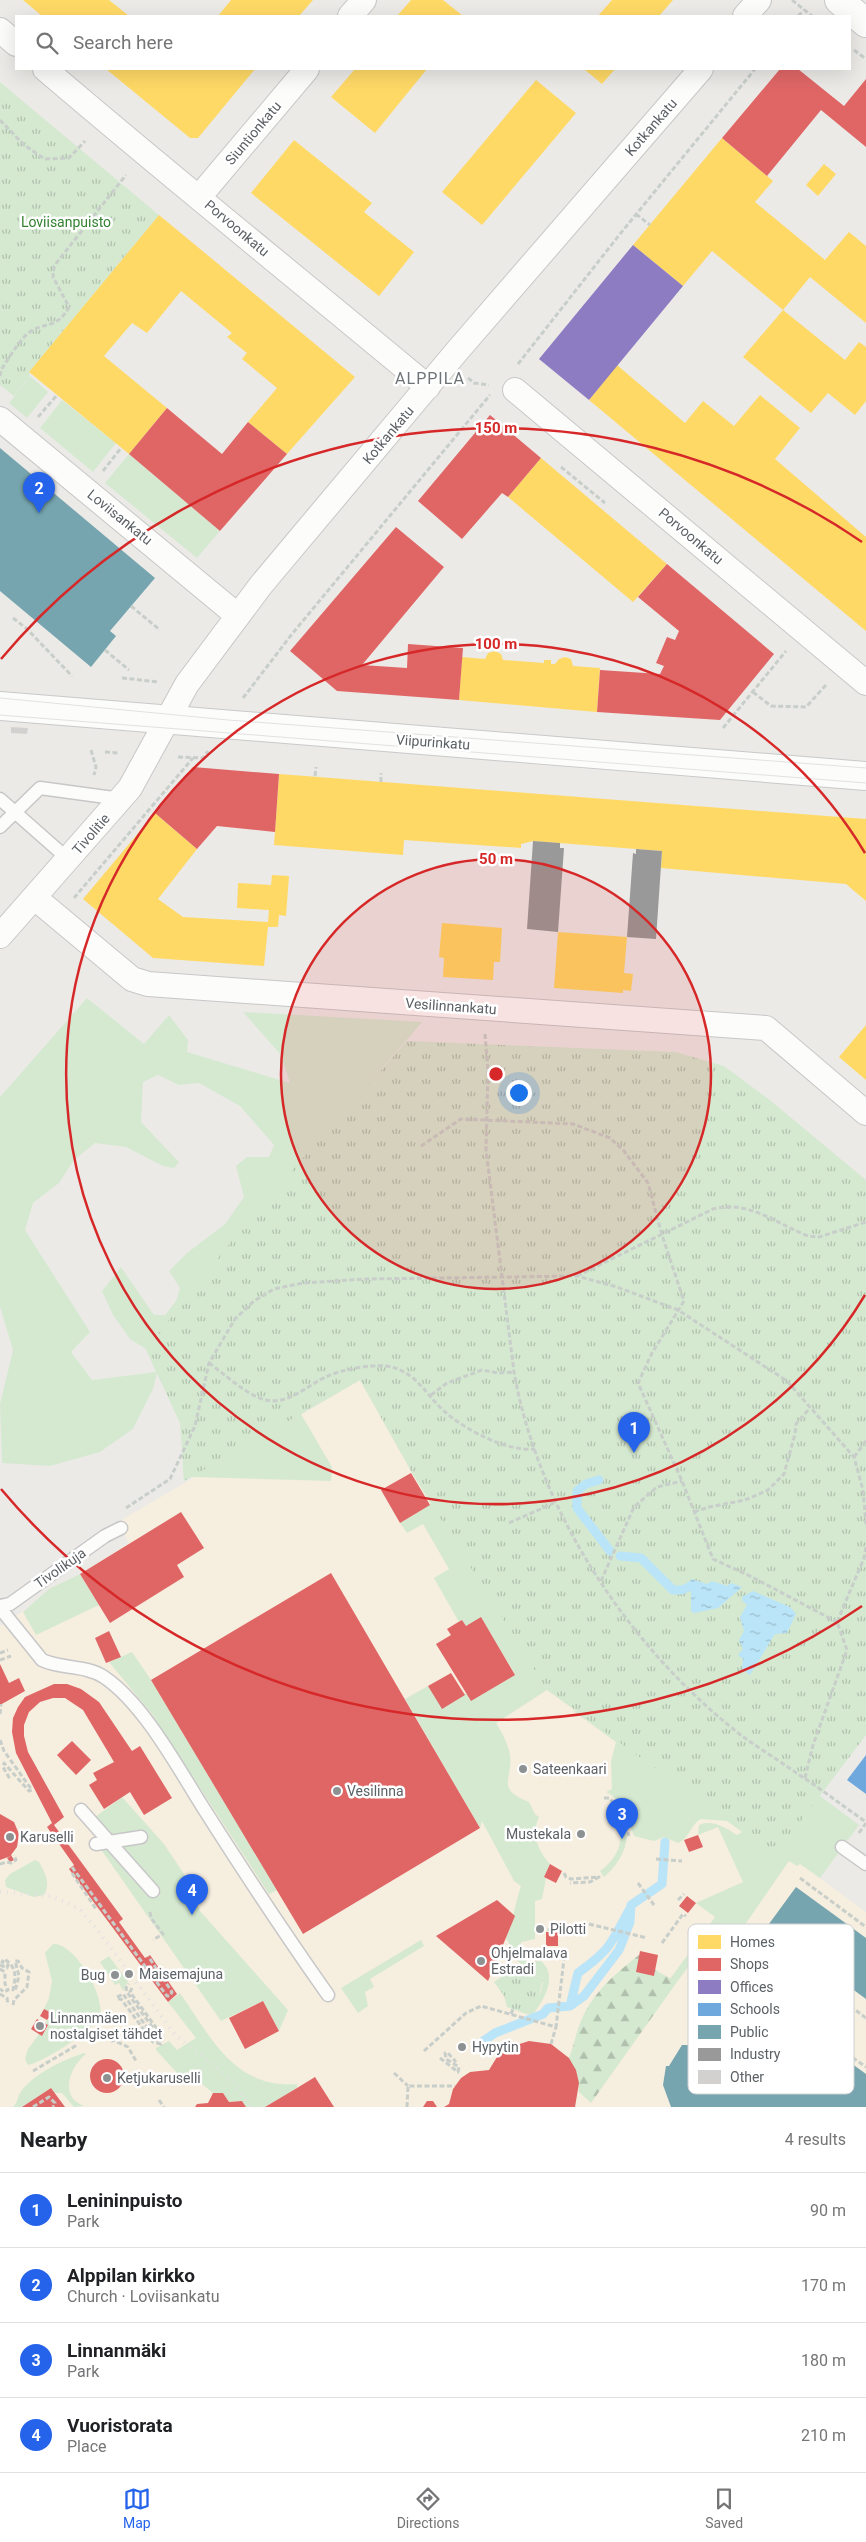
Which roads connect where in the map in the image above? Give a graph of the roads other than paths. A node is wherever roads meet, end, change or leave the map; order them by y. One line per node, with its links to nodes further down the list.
1 (364, 0): 4 (street)
2 (759, 0): 5 (street)
3 (839, 0): 6 (street)
4 (351, 15)
5 (746, 15)
6 (866, 23)
7 (0, 30): 8 (street)
8 (15, 43)
9 (46, 70): 12 (street, Porvoonkatu)
10 (306, 70): 12 (street, Siuntionkatu)
11 (699, 70): 14 (street, Kotkankatu)
12 (199, 197): 14 (street, Porvoonkatu)
13 (507, 383): 17 (street, Porvoonkatu)
14 (428, 387): 16 (street, Kotkankatu)
15 (0, 418): 16 (street, Loviisankatu)
16 (238, 616): 19 (street, Kotkankatu)
17 (866, 682)
18 (0, 706): 19 (street, Viipurinkatu)
19 (166, 721): 20 (street, Viipurinkatu); 22 (street, Tivolitie)
20 (866, 776)
21 (0, 799): 23 (lane)
22 (121, 799): 23 (lane); 25 (street, Tivolitie)
23 (14, 812): 24 (lane); 25 (lane)
24 (0, 827)
25 (68, 859): 26 (street, Tivolitie)
26 (35, 898): 27 (street, Tivolitie); 28 (street, Vesilinnankatu)
27 (0, 936)
28 (866, 1113)
29 (120, 1528): 30 (lane, Tivolikuja)
30 (0, 1607): 38 (lane)
31 (81, 1810): 33 (lane)
32 (141, 1837): 33 (lane)
33 (110, 1842): 34 (lane); 37 (lane)
34 (96, 1844)
35 (842, 1847): 36 (lane)
36 (866, 1864)
37 (154, 1891)
38 (328, 1995)

